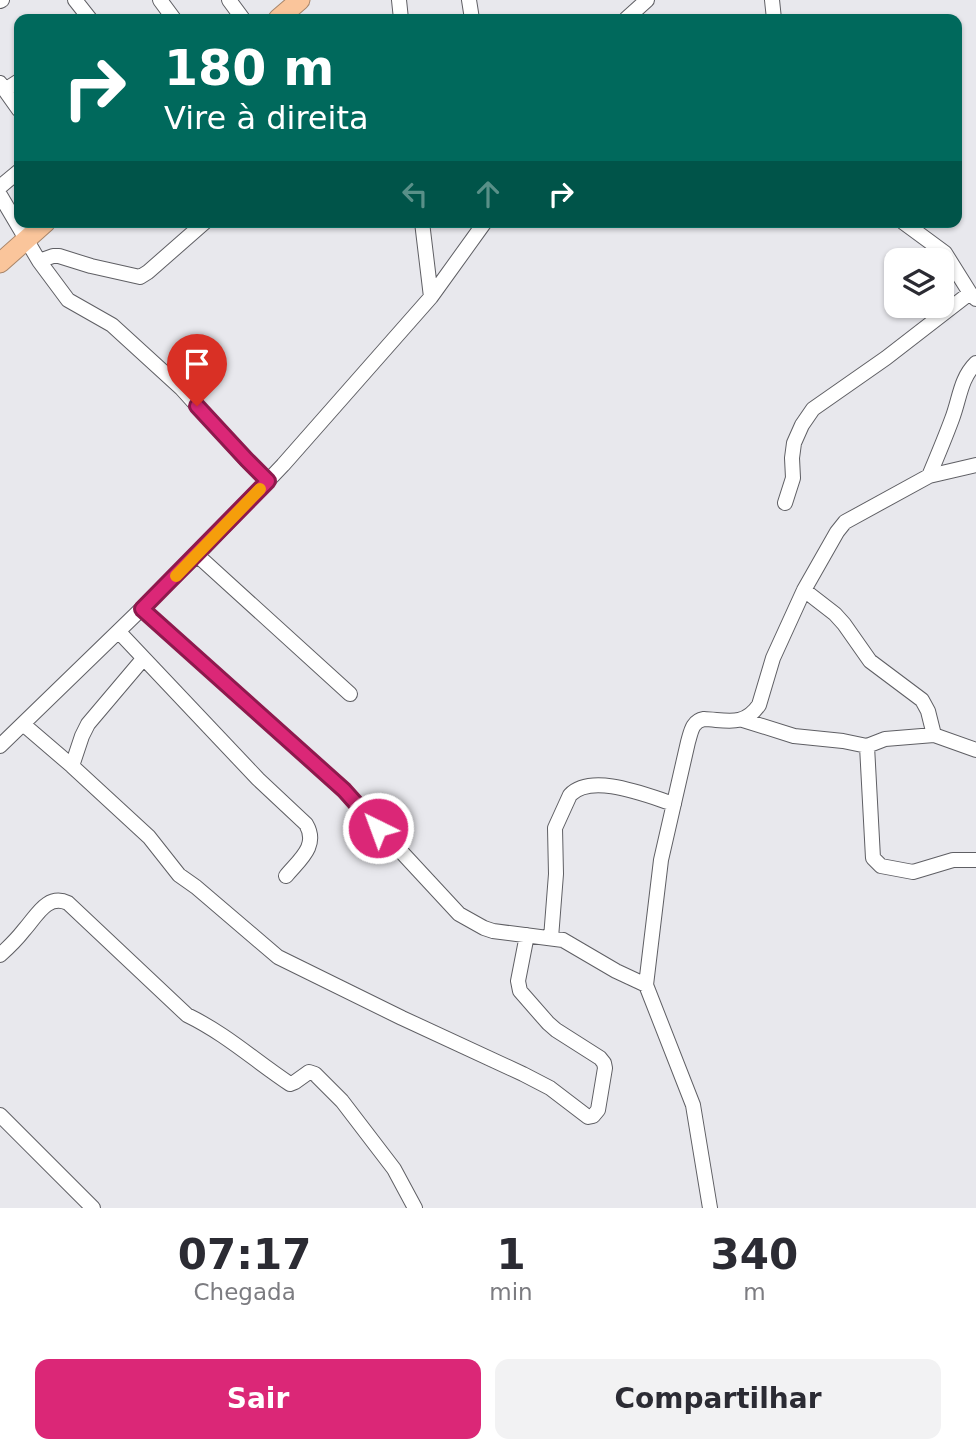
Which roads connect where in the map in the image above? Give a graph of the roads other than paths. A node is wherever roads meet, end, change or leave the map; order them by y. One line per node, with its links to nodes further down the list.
1 (75, 0): 4 (street)
2 (300, 0): 5 (highway)
3 (647, 0): 6 (street)
4 (86, 14)
5 (284, 14)
6 (632, 14)
7 (2, 87): 8 (street)
8 (14, 103)
9 (14, 176): 10 (street)
10 (0, 187)
11 (0, 195): 12 (street)
12 (14, 219)
13 (20, 228): 19 (street)
14 (39, 228): 19 (highway)
15 (198, 228): 20 (street)
16 (423, 228): 23 (street)
17 (481, 228): 23 (street)
18 (911, 228): 22 (street)
19 (26, 239): 20 (street); 21 (highway)
20 (39, 261): 27 (street)
21 (0, 262)
22 (973, 296): 28 (street)
23 (430, 297): 27 (street)
24 (976, 363): 26 (street)
25 (976, 465): 26 (street)
26 (929, 476): 30 (street)
27 (268, 481): 29 (street)
28 (785, 503)
29 (197, 555): 31 (street); 34 (street)
30 (804, 590): 35 (street); 37 (street)
31 (142, 609): 32 (street); 45 (street)
32 (119, 632): 33 (street); 36 (street)
33 (143, 659): 41 (street); 44 (street)
34 (350, 694)
35 (743, 720): 39 (street); 42 (street)
36 (23, 724): 38 (street); 41 (street)
37 (934, 735): 39 (street); 40 (street)
38 (0, 746)
39 (867, 746): 43 (street)
40 (976, 750)
41 (72, 766): 45 (street)
42 (674, 804): 46 (street); 48 (street)
43 (976, 860)
44 (286, 876)
45 (527, 935): 46 (street)
46 (551, 938): 48 (street)
47 (0, 955): 51 (street)
48 (646, 985): 52 (street)
49 (0, 1115): 50 (street)
50 (93, 1208)
51 (415, 1208)
52 (710, 1208)

